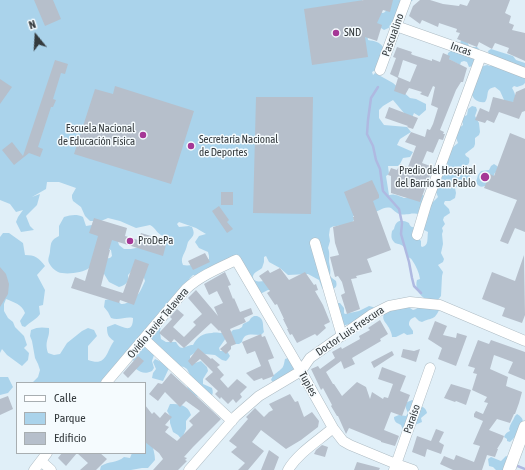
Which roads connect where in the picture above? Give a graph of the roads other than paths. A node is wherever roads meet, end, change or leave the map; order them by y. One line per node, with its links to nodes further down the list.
1 (406, 0): 2 (street, Pascualino)
2 (396, 26): 3 (street, Incas); 4 (street, Pascualino)
3 (481, 56): 5 (street, Incas); 6 (street)
4 (380, 70)
5 (525, 73)
6 (417, 235)
7 (315, 243): 9 (street)
8 (236, 260): 10 (street, Ovidio Javier Talavera); 13 (street, Tupies)
9 (342, 336): 11 (street, Doctor Luis Frescura); 13 (street, Doctor Luis Frescura)
10 (144, 339): 14 (street, Ovidio Javier Talavera); 15 (street)
11 (525, 341)
12 (430, 368): 19 (street, Paraíso)
13 (301, 371): 15 (street, Doctor Luis Frescura); 17 (street, Tupies)
14 (107, 382)
15 (232, 421): 22 (street, Doctor Luis Frescura)
16 (525, 427): 25 (main road)
17 (333, 428): 19 (street, Tupies); 23 (street)
18 (44, 457): 20 (street); 21 (street)
19 (395, 467): 24 (street, Tupies)
20 (34, 470)
21 (51, 470)
22 (189, 470)
23 (288, 470)
24 (413, 470)
25 (509, 470)

